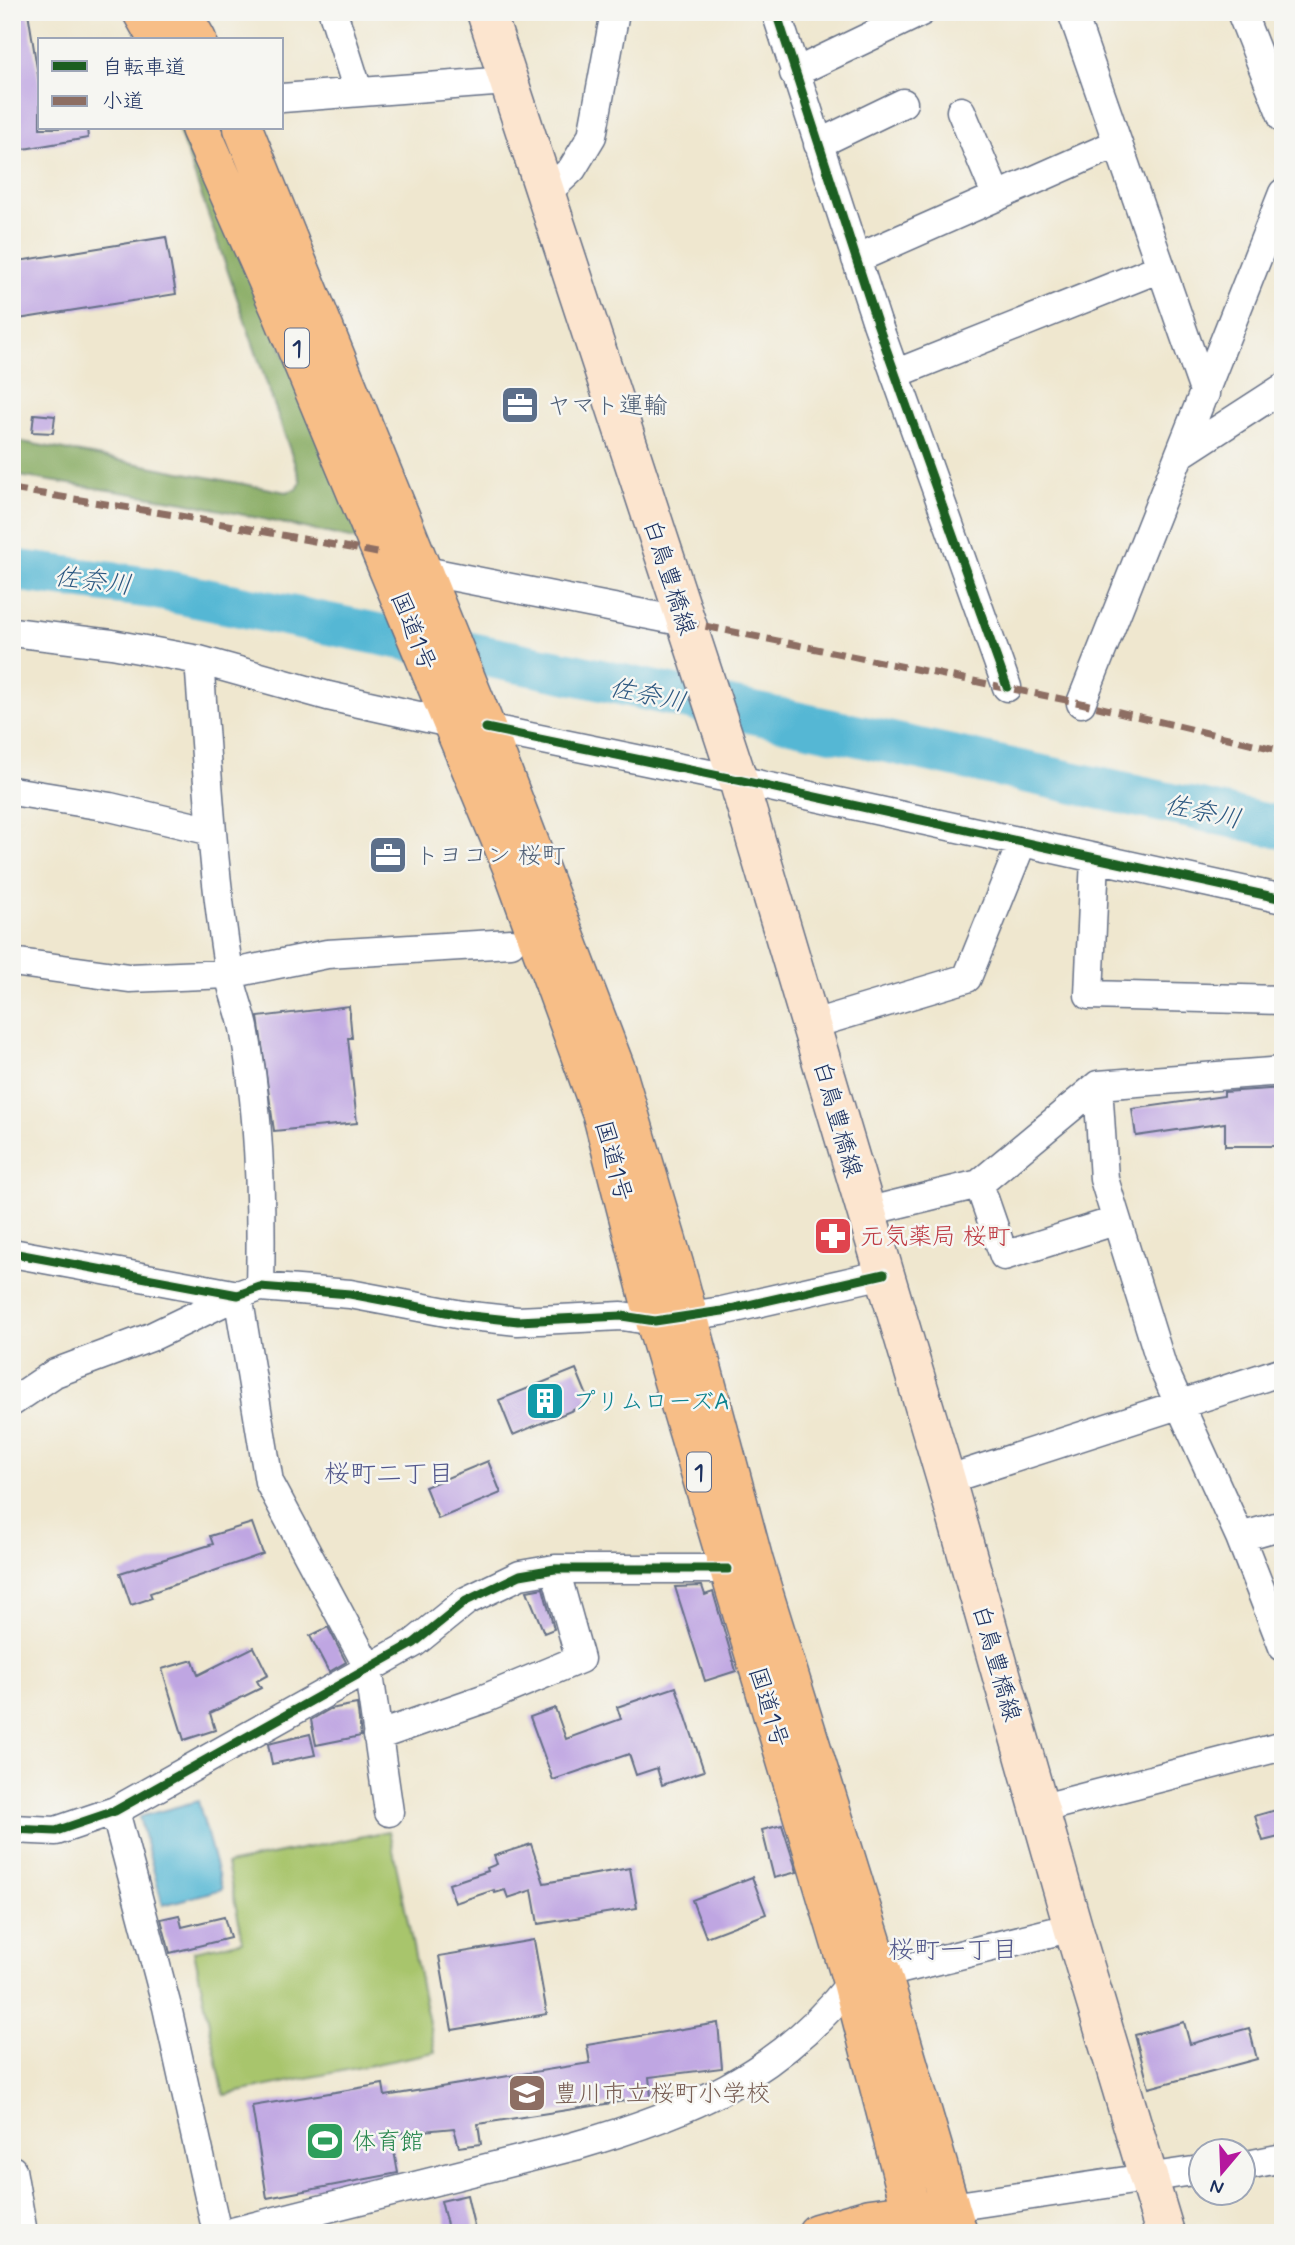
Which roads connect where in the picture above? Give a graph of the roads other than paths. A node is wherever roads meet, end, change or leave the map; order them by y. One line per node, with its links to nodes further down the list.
1 (142, 12): 10 (main road)
2 (181, 12): 11 (main road)
3 (333, 12): 14 (street)
4 (486, 12): 13 (main road, 白鳥豊橋線)
5 (615, 12): 24 (street)
6 (776, 12): 12 (street)
7 (922, 12): 12 (street)
8 (1072, 12): 22 (street)
9 (1241, 12): 18 (street)
10 (157, 38)
11 (196, 38)
12 (794, 73): 21 (street)
13 (507, 81): 14 (street); 24 (main road, 白鳥豊橋線)
14 (358, 91): 15 (street)
15 (284, 98)
16 (903, 103): 21 (street)
17 (961, 111): 25 (street)
18 (1283, 118)
19 (202, 130): 32 (main road, 国道1号 / 1)
20 (244, 130): 32 (main road, 国道1号 / 1)
21 (818, 144): 26 (street)
22 (1116, 144): 25 (street); 27 (street)
23 (1283, 193): 30 (street)
24 (544, 195): 33 (main road, 白鳥豊橋線)
25 (998, 197): 26 (street)
26 (856, 259): 28 (street)
27 (1160, 268): 28 (street); 30 (street)
28 (895, 374): 36 (street)
29 (1283, 388): 31 (street)
30 (1205, 394): 31 (street)
31 (1181, 454): 37 (street)
32 (405, 570): 33 (street); 38 (main road, 国道1号 / 1)
33 (685, 622): 39 (main road, 白鳥豊橋線)
34 (12, 632): 35 (street)
35 (199, 660): 38 (street); 41 (street)
36 (1007, 687)
37 (1081, 703)
38 (468, 726): 39 (street); 58 (main road, 国道1号 / 1)
39 (738, 779): 42 (street); 49 (main road, 白鳥豊橋線)
40 (12, 791): 41 (street)
41 (212, 831): 47 (street)
42 (1022, 842): 43 (street); 49 (street)
43 (1095, 858): 44 (street); 48 (street)
44 (1283, 900)
45 (511, 943): 47 (street)
46 (12, 962): 47 (street)
47 (229, 974): 57 (street)
48 (1283, 1000)
49 (810, 1025): 53 (main road, 白鳥豊橋線)
50 (1283, 1071): 51 (street)
51 (1098, 1085): 52 (street); 54 (street)
52 (979, 1184): 53 (street); 54 (street)
53 (865, 1212): 56 (main road, 白鳥豊橋線)
54 (1115, 1221): 61 (street)
55 (12, 1253): 57 (street)
56 (884, 1274): 58 (street); 62 (main road, 白鳥豊橋線)
57 (249, 1291): 58 (street); 60 (street); 68 (street)
58 (672, 1319): 66 (main road, 国道1号 / 1); 76 (main road, 国道1号 / 1)
59 (1283, 1371): 61 (street)
60 (12, 1402)
61 (1181, 1406): 62 (street); 64 (street)
62 (946, 1480): 71 (main road, 白鳥豊橋線)
63 (1283, 1525): 64 (street)
64 (1240, 1536): 67 (street)
65 (555, 1569): 66 (street); 68 (street); 69 (street)
66 (728, 1569): 76 (main road, 国道1号 / 1)
67 (1283, 1647)
68 (368, 1667): 69 (street); 72 (street)
69 (377, 1736): 73 (street)
70 (1281, 1753): 71 (street)
71 (1039, 1809): 75 (main road, 白鳥豊橋線)
72 (115, 1811): 74 (street); 85 (street)
73 (389, 1812)
74 (12, 1829)
75 (1073, 1927): 76 (street); 81 (main road, 白鳥豊橋線)
76 (867, 1978): 82 (main road, 国道1号 / 1); 83 (main road, 国道1号 / 1); 86 (street)
77 (1283, 2158): 78 (street)
78 (1256, 2163)
79 (12, 2170): 84 (street)
80 (1186, 2172): 81 (street)
81 (1150, 2176): 82 (street); 88 (main road, 白鳥豊橋線)
82 (955, 2220): 83 (main road)
83 (914, 2222): 87 (main road)
84 (23, 2233)
85 (217, 2233)
86 (228, 2233)
87 (817, 2233)
88 (1166, 2233)

